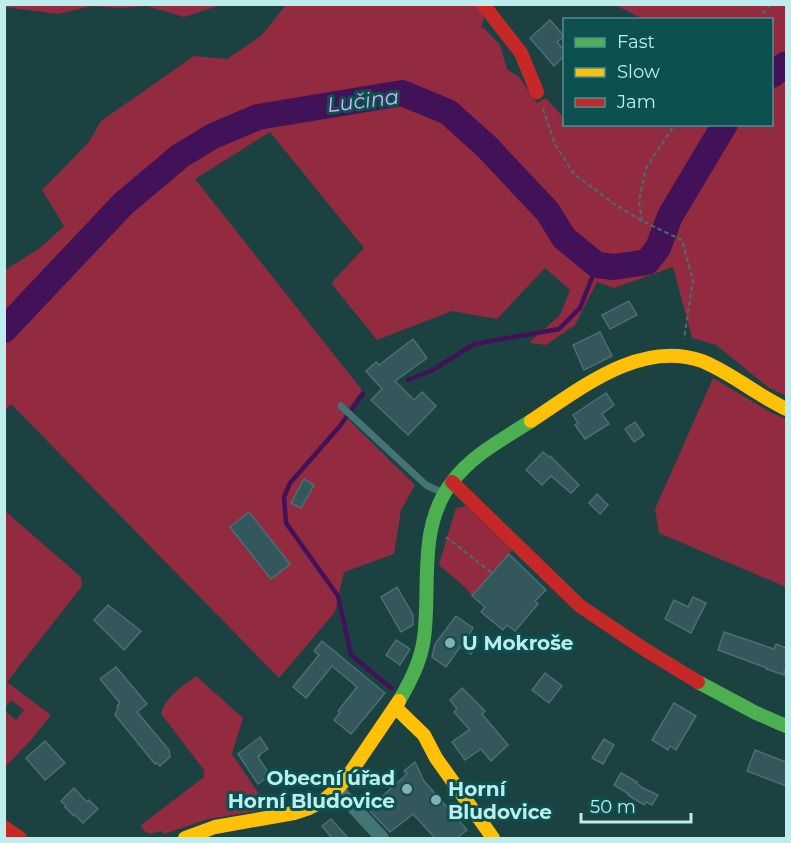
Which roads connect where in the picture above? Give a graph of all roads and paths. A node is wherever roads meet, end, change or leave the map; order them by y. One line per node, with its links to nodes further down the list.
1 (483, 4): 4 (street)
2 (771, 4): 3 (path)
3 (760, 18)
4 (537, 92): 6 (path)
5 (674, 126): 6 (path)
6 (642, 221): 7 (path)
7 (681, 356): 9 (street); 10 (street)
8 (343, 408): 10 (lane)
9 (786, 409)
10 (448, 488): 11 (street); 14 (street)
11 (431, 528): 12 (path); 13 (street)
12 (492, 573)
13 (395, 707): 15 (street); 20 (street)
14 (786, 726)
15 (337, 789): 18 (street); 19 (street)
16 (4, 827): 17 (street)
17 (20, 838)
18 (185, 838)
19 (382, 838)
20 (493, 838)

